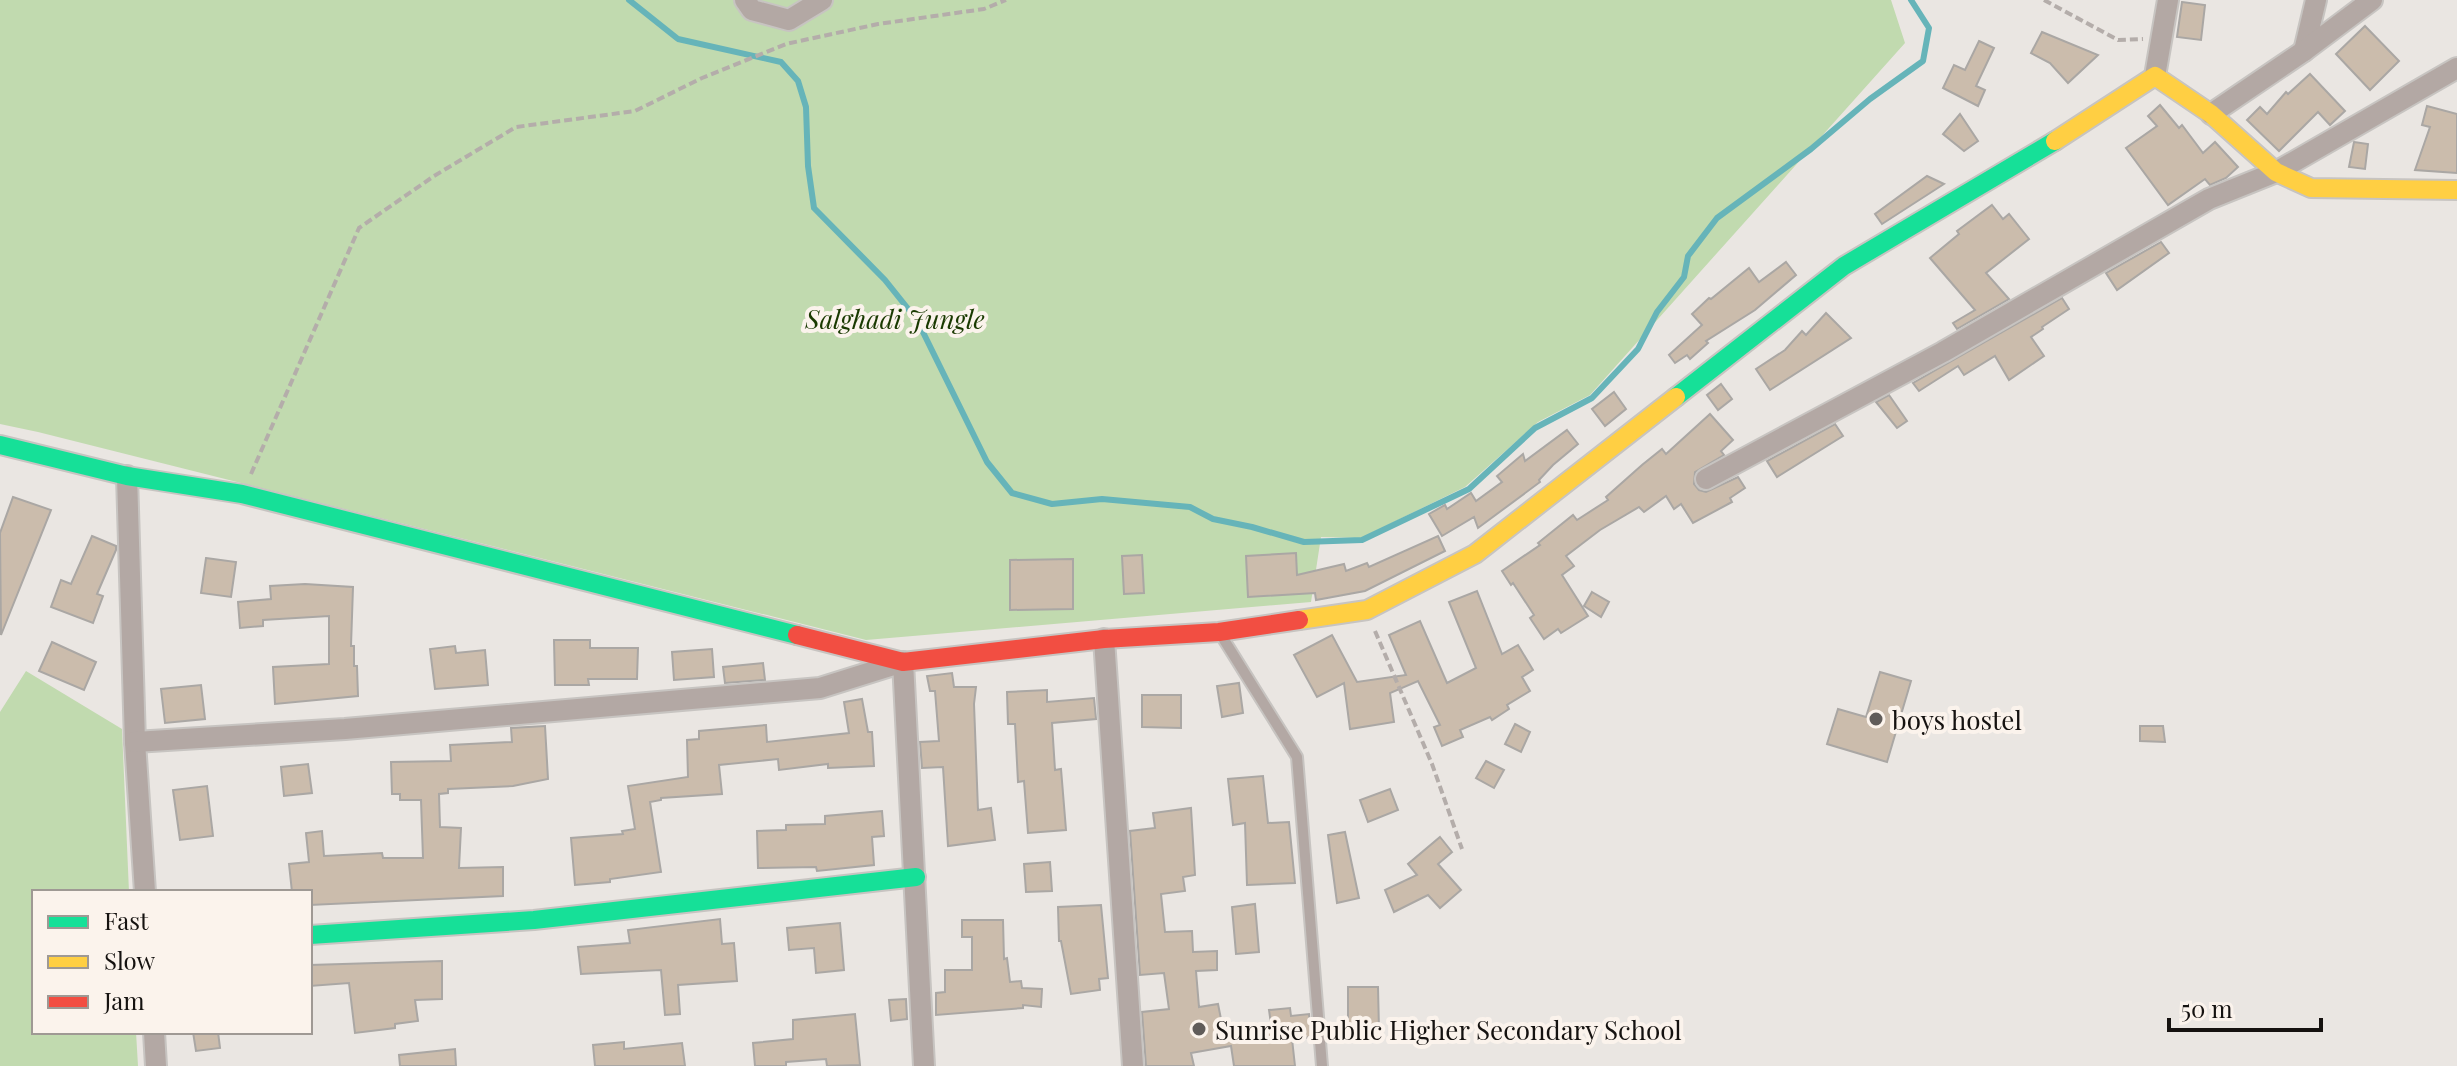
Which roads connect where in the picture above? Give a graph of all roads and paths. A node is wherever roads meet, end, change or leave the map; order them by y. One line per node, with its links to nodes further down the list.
1 (745, 0): 2 (street)
2 (822, 0)
3 (1006, 0): 18 (path)
4 (2044, 0): 8 (path)
5 (2168, 0): 8 (street)
6 (2316, 0): 9 (street)
7 (2372, 0): 9 (street)
8 (2161, 39): 11 (street)
9 (2304, 51): 12 (street)
10 (2457, 68): 13 (street)
11 (2155, 76): 12 (street); 19 (street)
12 (2211, 114): 13 (street)
13 (2276, 172): 14 (street); 17 (street)
14 (2457, 190)
15 (2, 450): 16 (street)
16 (127, 476): 18 (street); 23 (street)
17 (1706, 479)
18 (242, 494): 22 (street)
19 (1367, 610): 20 (street); 24 (path)
20 (1219, 632): 21 (street); 32 (lane)
21 (1104, 639): 22 (street); 31 (street)
22 (903, 662): 23 (street); 25 (street)
23 (135, 742): 26 (street)
24 (1462, 849)
25 (916, 877): 27 (street); 30 (street)
26 (145, 890)
27 (312, 935)
28 (154, 1034): 29 (street)
29 (156, 1066)
30 (924, 1066)
31 (1133, 1066)
32 (1322, 1066)

